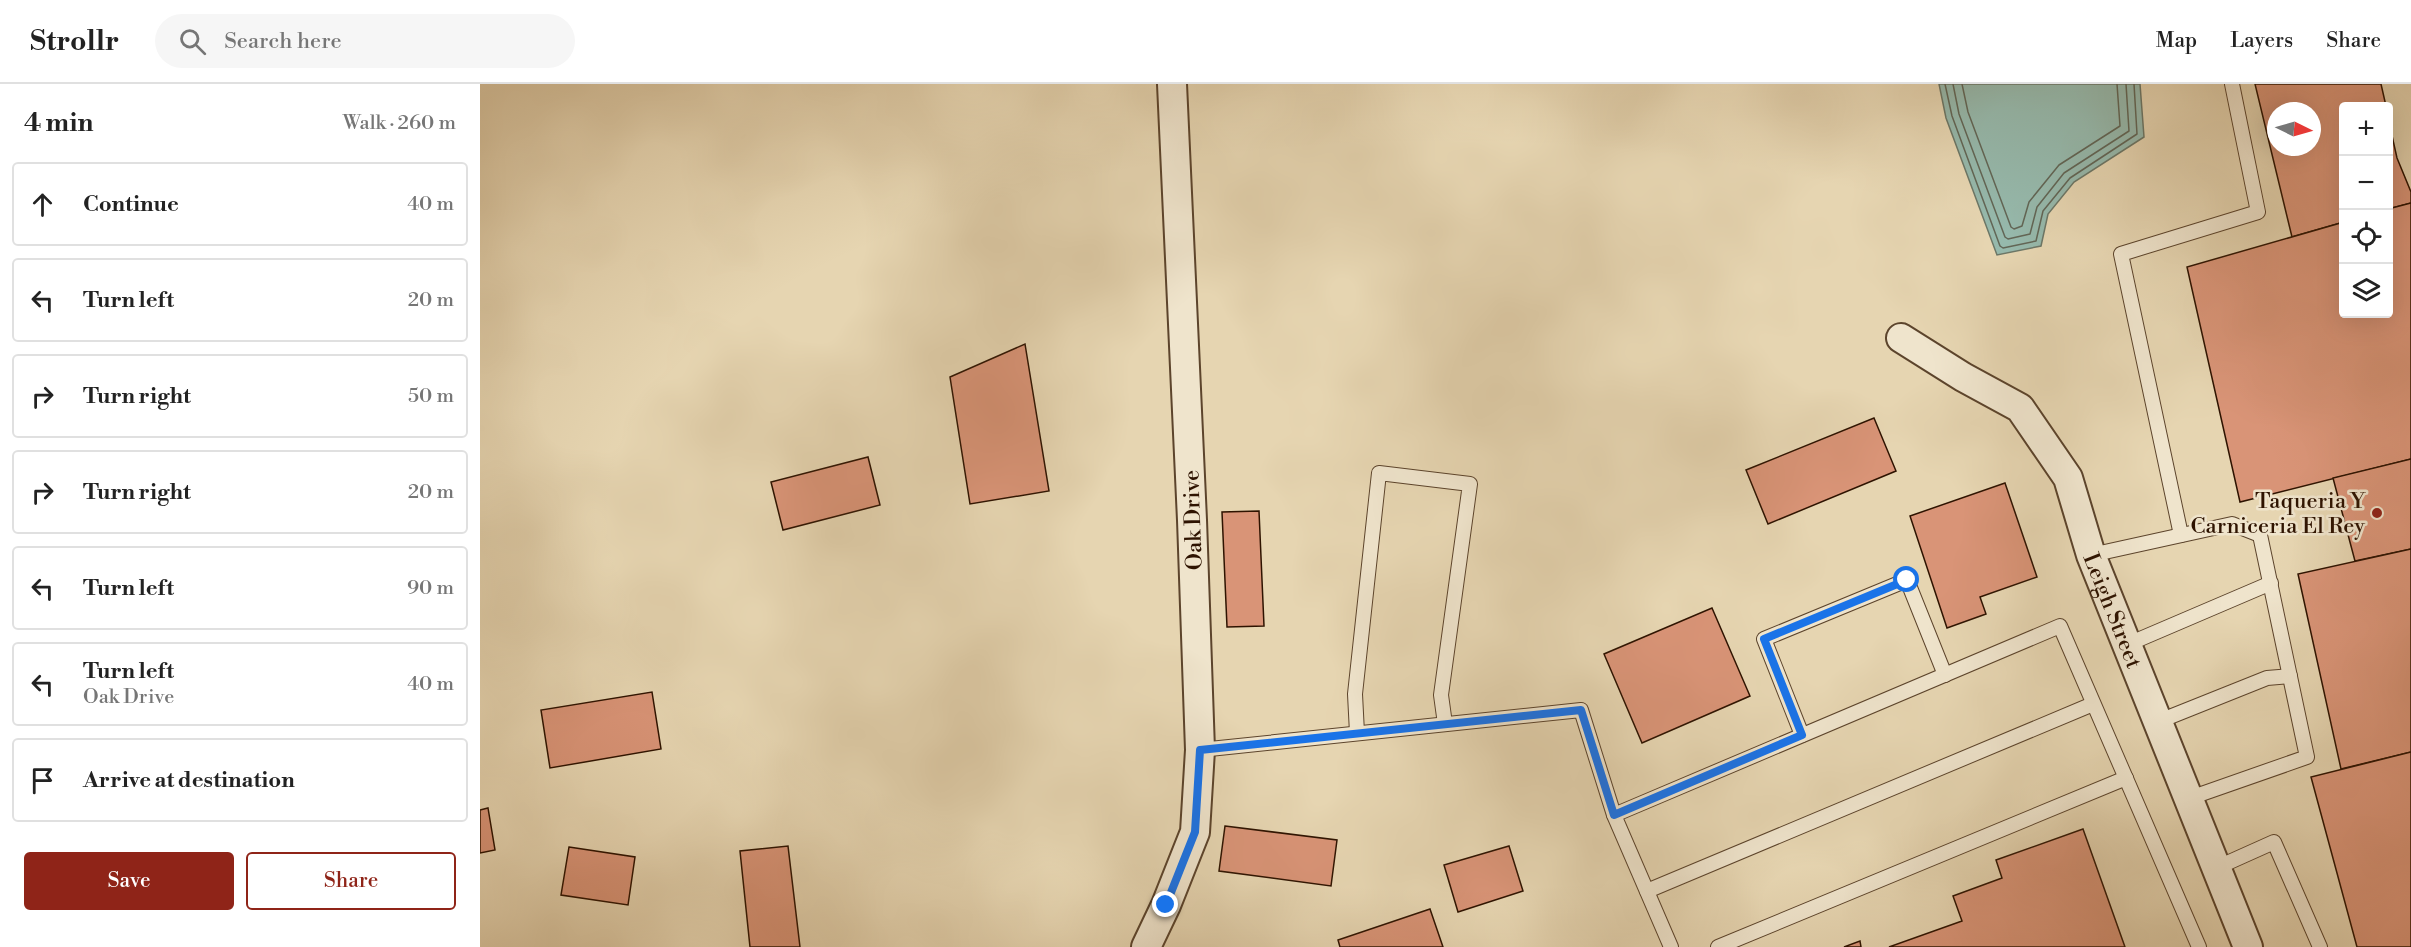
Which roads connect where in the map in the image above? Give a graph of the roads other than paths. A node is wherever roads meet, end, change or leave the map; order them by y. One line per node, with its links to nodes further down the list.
1 (1172, 84): 15 (street, Oak Drive)
2 (2232, 84): 4 (lane)
3 (1902, 338): 5 (street, Leigh Street)
4 (2181, 535): 5 (lane); 6 (lane)
5 (2091, 555): 7 (street, Leigh Street)
6 (2271, 583): 7 (lane); 9 (lane)
7 (2126, 645): 11 (street, Leigh Street)
8 (1945, 675): 10 (lane); 14 (lane); 14 (lane)
9 (2290, 676): 11 (lane); 17 (lane)
10 (2093, 704): 16 (lane); 20 (lane)
11 (2157, 722): 17 (street, Leigh Street)
12 (1445, 724): 13 (lane); 13 (lane); 18 (lane)
13 (1357, 733): 15 (lane)
14 (1802, 735): 18 (lane)
15 (1200, 750): 21 (street, Oak Drive)
16 (2126, 778): 23 (lane); 24 (lane)
17 (2187, 799): 19 (street, Leigh Street)
18 (1614, 815): 20 (lane)
19 (2216, 868): 25 (street, Leigh Street); 26 (lane)
20 (1647, 891): 22 (lane)
21 (1146, 947)
22 (1671, 947)
23 (1718, 947)
24 (2199, 947)
25 (2248, 947)
26 (2320, 947)

